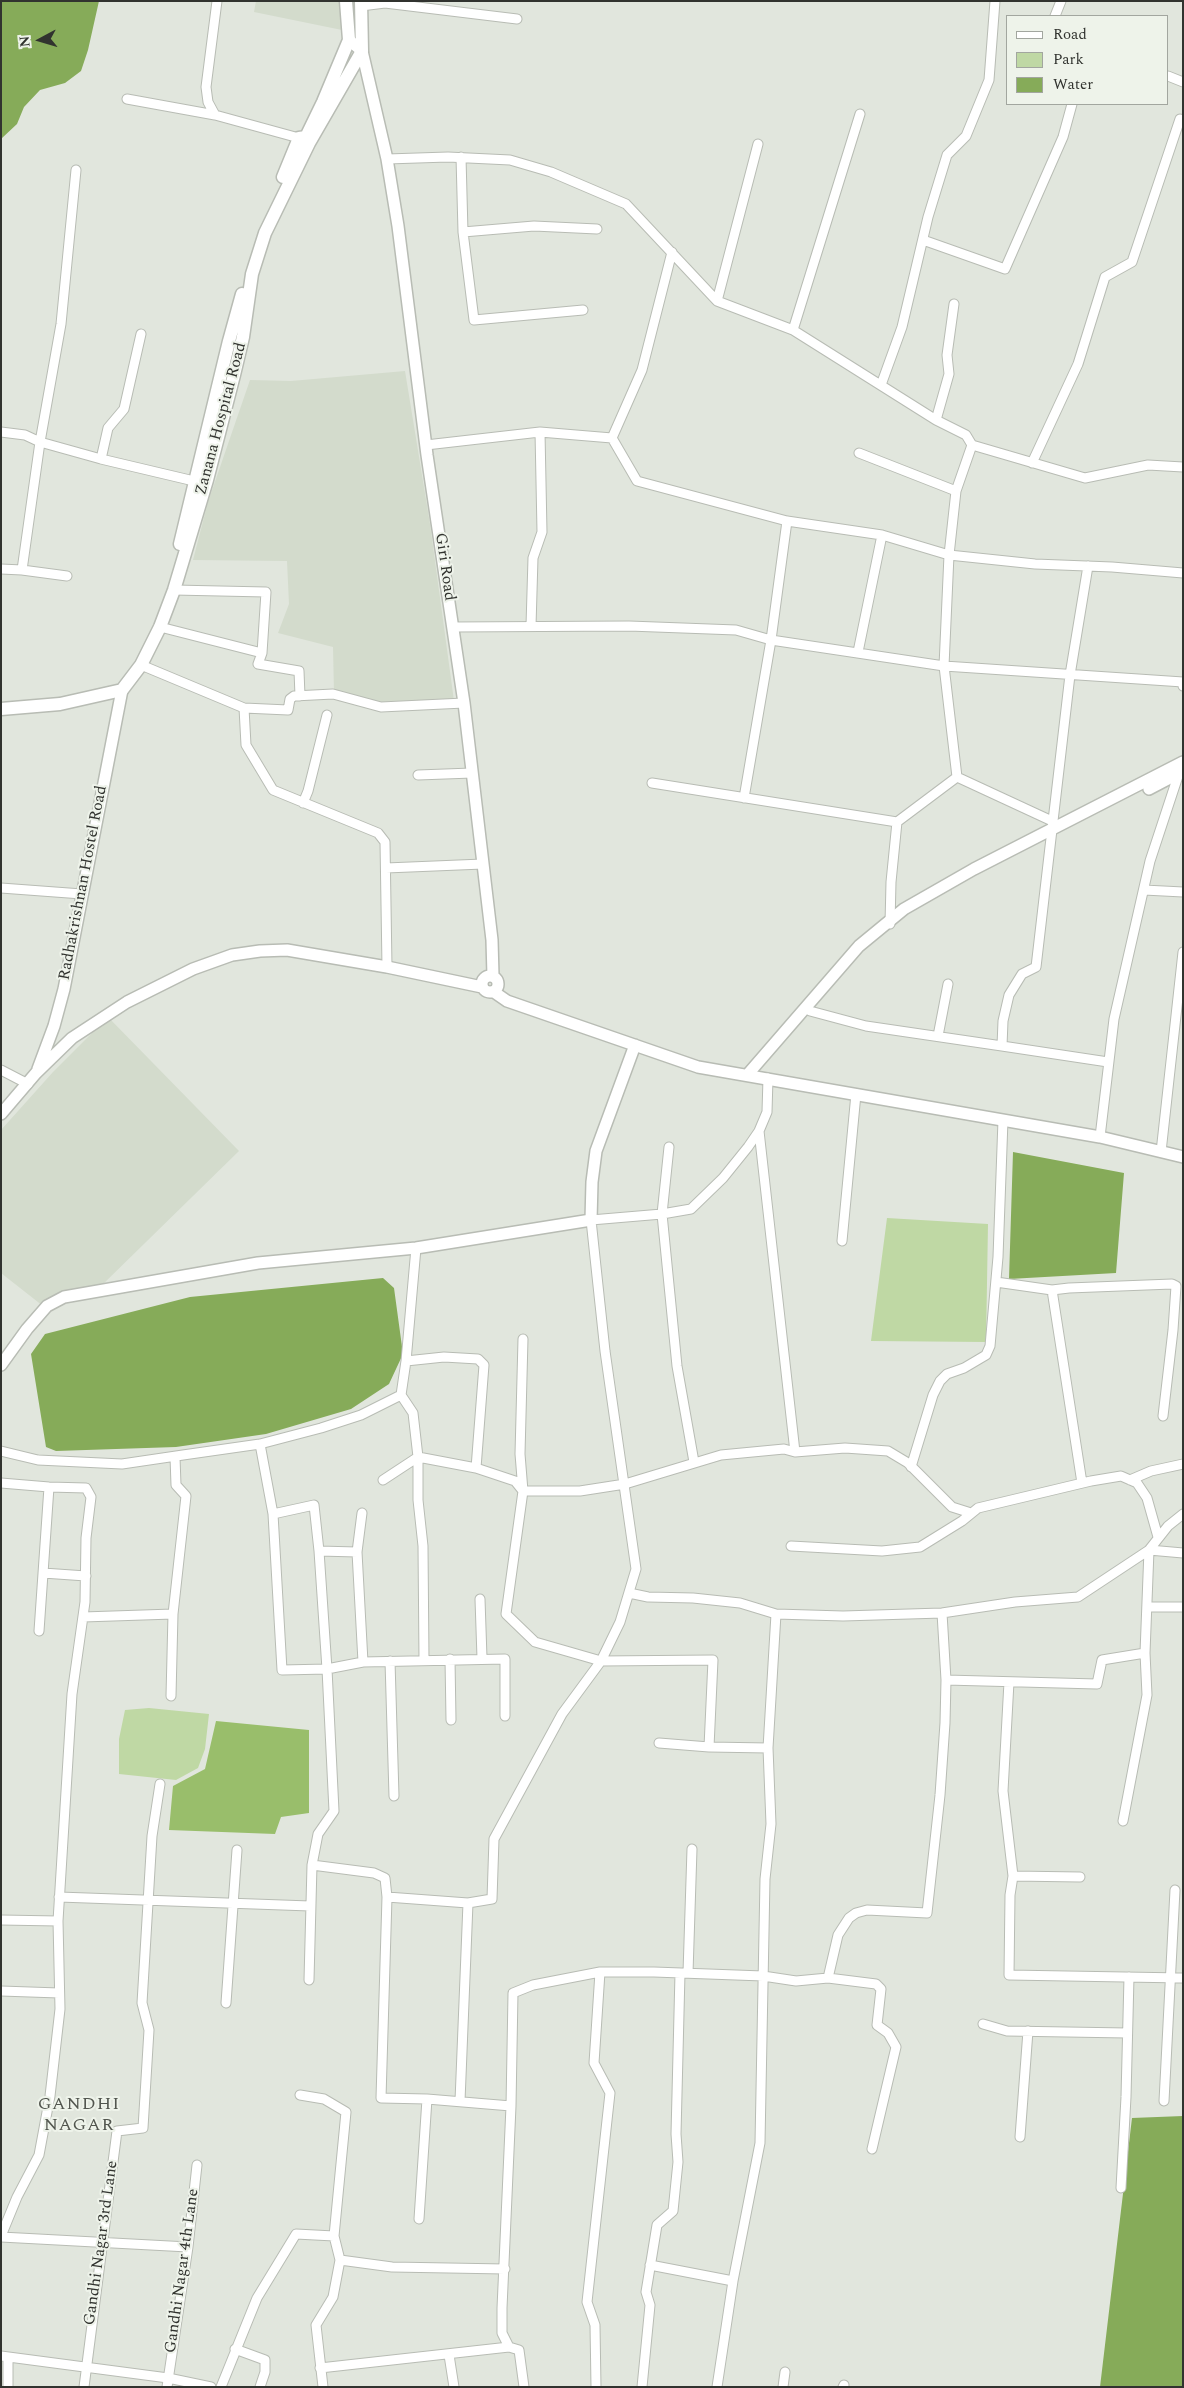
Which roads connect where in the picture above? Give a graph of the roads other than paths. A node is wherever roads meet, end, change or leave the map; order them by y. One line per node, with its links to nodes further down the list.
1 (216, 1): 15 (street)
2 (346, 1): 8 (main road)
3 (995, 1): 24 (street)
4 (1061, 1): 6 (street)
5 (361, 4): 7 (street); 9 (main road)
6 (1055, 15)
7 (517, 19)
8 (350, 40): 9 (main road); 17 (main road)
9 (362, 50): 17 (main road); 20 (main road, Giri Road)
10 (1169, 76): 11 (street)
11 (1183, 82)
12 (127, 99): 15 (street)
13 (1072, 105): 24 (street)
14 (860, 114): 29 (street)
15 (215, 115): 17 (street)
16 (1182, 117): 41 (street)
17 (304, 140): 43 (main road); 53 (main road, Zanana Hospital Road)
18 (758, 144): 26 (street)
19 (461, 157): 20 (street); 23 (street); 25 (street)
20 (387, 159): 37 (main road, Giri Road)
21 (76, 170): 36 (street)
22 (597, 229): 23 (street)
23 (463, 232): 28 (street)
24 (923, 240): 31 (street)
25 (672, 252): 26 (street); 35 (street)
26 (717, 302): 29 (street)
27 (954, 304): 32 (street)
28 (584, 310)
29 (793, 330): 31 (street)
30 (142, 334): 40 (street)
31 (881, 385): 32 (street)
32 (936, 420): 38 (street)
33 (1, 432): 36 (street)
34 (540, 432): 35 (street); 37 (street); 54 (street)
35 (612, 438): 45 (street)
36 (40, 442): 40 (street); 50 (street)
37 (426, 445): 56 (main road, Giri Road)
38 (972, 445): 41 (street); 44 (street)
39 (859, 453): 44 (street)
40 (101, 459): 43 (street)
41 (1032, 462): 42 (street)
42 (1183, 467)
43 (194, 481): 64 (main road)
44 (956, 491): 47 (street)
45 (787, 522): 46 (street); 57 (street)
46 (882, 535): 47 (street); 58 (street)
47 (949, 555): 48 (street); 61 (street)
48 (1088, 566): 51 (street); 62 (street)
49 (1, 569): 50 (street)
50 (22, 570): 52 (street)
51 (1183, 574)
52 (67, 576)
53 (174, 590): 55 (main road, Zanana Hospital Road); 59 (street)
54 (531, 626): 56 (street); 57 (street)
55 (160, 627): 59 (street); 60 (main road, Zanana Hospital Road)
56 (453, 627): 66 (main road, Giri Road)
57 (770, 640): 58 (street); 75 (street)
58 (858, 652): 61 (street)
59 (262, 653): 65 (street)
60 (141, 665): 64 (main road, Zanana Hospital Road); 67 (street)
61 (944, 666): 62 (street); 73 (street)
62 (1070, 675): 63 (street); 78 (street)
63 (1183, 686)
64 (122, 690): 68 (main road); 84 (main road, Radhakrishnan Hostel Road)
65 (300, 696): 66 (street); 67 (street)
66 (464, 703): 71 (main road, Giri Road)
67 (244, 708): 76 (street)
68 (1, 709)
69 (327, 715): 76 (street)
70 (1181, 769): 78 (main road); 82 (street)
71 (472, 774): 72 (street); 79 (main road, Giri Road)
72 (418, 775)
73 (957, 777): 77 (street); 78 (street)
74 (652, 783): 75 (street)
75 (744, 798): 77 (street)
76 (303, 803): 80 (street)
77 (897, 822): 85 (street)
78 (1051, 831): 85 (main road); 97 (street)
79 (483, 864): 80 (street); 88 (main road, Giri Road)
80 (386, 868): 87 (street)
81 (1, 888): 84 (street)
82 (1144, 890): 83 (street); 98 (street)
83 (1183, 892)
84 (82, 894): 93 (main road, Radhakrishnan Hostel Road)
85 (890, 924): 92 (main road); 101 (main road)
86 (1183, 952): 109 (street)
87 (387, 966): 90 (main road); 95 (main road)
88 (492, 976): 90 (main road); 91 (main road)
89 (948, 984): 94 (street)
90 (482, 987): 91 (main road)
91 (494, 992): 96 (main road)
92 (810, 1011): 94 (street); 101 (main road)
93 (54, 1026): 95 (main road); 100 (main road, Radhakrishnan Hostel Road)
94 (938, 1036): 97 (street)
95 (72, 1038): 100 (main road)
96 (636, 1045): 101 (main road); 112 (main road)
97 (1002, 1046): 98 (street)
98 (1108, 1062): 107 (street)
99 (1, 1070): 102 (street)
100 (36, 1073): 102 (main road)
101 (758, 1076): 103 (main road); 106 (street)
102 (28, 1084): 104 (main road)
103 (856, 1094): 105 (main road); 113 (street)
104 (1, 1114)
105 (1003, 1120): 107 (main road); 115 (street)
106 (759, 1130): 111 (street); 125 (street)
107 (1100, 1137): 109 (main road)
108 (668, 1147): 111 (street)
109 (1161, 1152): 110 (main road)
110 (1183, 1157)
111 (662, 1214): 112 (street); 128 (street)
112 (591, 1220): 114 (main road); 136 (street)
113 (842, 1241)
114 (416, 1248): 119 (street); 120 (main road)
115 (996, 1282): 116 (street); 130 (street)
116 (1052, 1290): 117 (street); 135 (street)
117 (1178, 1331): 122 (street)
118 (523, 1339): 138 (street)
119 (406, 1361): 121 (street); 131 (street)
120 (1, 1365)
121 (401, 1395): 123 (street); 127 (street)
122 (1163, 1416)
123 (260, 1444): 126 (street); 141 (street)
124 (1, 1451): 126 (street)
125 (795, 1452): 128 (street); 130 (street)
126 (175, 1456): 156 (street)
127 (418, 1457): 131 (street); 132 (street); 163 (street)
128 (694, 1462): 136 (street)
129 (1183, 1464): 133 (street)
130 (911, 1466): 140 (street)
131 (476, 1468): 138 (street)
132 (383, 1480)
133 (1130, 1480): 135 (street); 143 (street)
134 (1, 1483): 137 (street)
135 (1082, 1483): 140 (street)
136 (625, 1484): 138 (street); 151 (street)
137 (49, 1487): 149 (street); 150 (street)
138 (522, 1491): 165 (street)
139 (362, 1513): 147 (street)
140 (971, 1513): 144 (street)
141 (274, 1514): 146 (street); 167 (street)
142 (1183, 1514): 143 (street)
143 (1158, 1537): 145 (street)
144 (791, 1546)
145 (1149, 1550): 148 (street); 153 (street); 155 (street)
146 (319, 1552): 147 (street); 167 (street)
147 (357, 1552): 166 (street)
148 (1183, 1552)
149 (43, 1573): 150 (street); 159 (street)
150 (86, 1576): 158 (street)
151 (629, 1593): 157 (street); 165 (street)
152 (480, 1600): 161 (street)
153 (1148, 1607): 154 (street); 160 (street)
154 (1183, 1607)
155 (942, 1613): 157 (street); 168 (street)
156 (172, 1614): 158 (street); 170 (street)
157 (776, 1614): 175 (street)
158 (83, 1617): 185 (street)
159 (39, 1631)
160 (1146, 1653): 169 (street); 178 (street)
161 (482, 1658): 162 (street); 171 (street)
162 (450, 1659): 163 (street); 172 (street)
163 (424, 1660): 164 (street)
164 (390, 1661): 166 (street); 177 (street)
165 (601, 1661): 174 (street); 188 (street)
166 (363, 1662): 167 (street)
167 (327, 1669): 181 (street)
168 (946, 1680): 169 (street); 197 (street)
169 (1009, 1682): 182 (street)
170 (171, 1696)
171 (505, 1716)
172 (452, 1720)
173 (659, 1743): 174 (street)
174 (709, 1747): 175 (street)
175 (768, 1748): 195 (street)
176 (160, 1784): 187 (street)
177 (394, 1796)
178 (1123, 1821)
179 (692, 1849): 194 (street)
180 (237, 1850): 189 (street)
181 (312, 1865): 186 (street); 190 (street)
182 (1014, 1876): 183 (street); 196 (street)
183 (1080, 1877)
184 (1175, 1890): 198 (street)
185 (60, 1897): 187 (street); 192 (street)
186 (387, 1897): 188 (street); 208 (street)
187 (148, 1900): 189 (street); 219 (street, Gandhi Nagar 3rd Lane)
188 (468, 1903): 210 (street)
189 (232, 1905): 190 (street); 203 (street)
190 (310, 1906): 200 (street)
191 (1, 1920): 192 (street)
192 (58, 1921): 202 (street)
193 (600, 1972): 194 (street); 211 (street); 241 (street)
194 (684, 1973): 195 (street); 222 (street)
195 (763, 1976): 197 (street); 224 (street)
196 (1129, 1977): 198 (street); 206 (street)
197 (828, 1978): 213 (street)
198 (1169, 1978): 199 (street); 209 (street)
199 (1183, 1978)
200 (309, 1980)
201 (1, 1992): 202 (street)
202 (59, 1993): 217 (street)
203 (226, 2002)
204 (983, 2024): 205 (street)
205 (1028, 2031): 206 (street); 212 (street)
206 (1127, 2033): 215 (street)
207 (300, 2095): 218 (street)
208 (427, 2099): 210 (street); 216 (street)
209 (1164, 2100)
210 (460, 2101): 211 (street)
211 (511, 2106): 223 (street)
212 (1020, 2137)
213 (872, 2149)
214 (197, 2164): 220 (street, Gandhi Nagar 4th Lane)
215 (1121, 2188)
216 (419, 2219)
217 (1, 2236): 219 (street)
218 (334, 2236): 221 (street); 226 (street)
219 (103, 2241): 220 (street); 229 (street, Gandhi Nagar 3rd Lane)
220 (188, 2247): 232 (street, Gandhi Nagar 4th Lane)
221 (340, 2260): 223 (street); 230 (street)
222 (650, 2265): 224 (street); 242 (street)
223 (505, 2269): 225 (street)
224 (733, 2281): 243 (street)
225 (509, 2347): 227 (street); 240 (street)
226 (235, 2349): 236 (street); 237 (street)
227 (449, 2355): 230 (street); 239 (street)
228 (4, 2357): 229 (street); 233 (street)
229 (86, 2367): 232 (street); 234 (street, Gandhi Nagar 3rd Lane)
230 (320, 2368): 238 (street)
231 (784, 2372): 244 (street)
232 (168, 2382): 235 (street)
233 (8, 2387)
234 (84, 2387)
235 (211, 2387)
236 (221, 2387)
237 (260, 2387)
238 (322, 2387)
239 (454, 2387)
240 (524, 2387)
241 (596, 2387)
242 (642, 2387)
243 (718, 2387)
244 (783, 2387)

